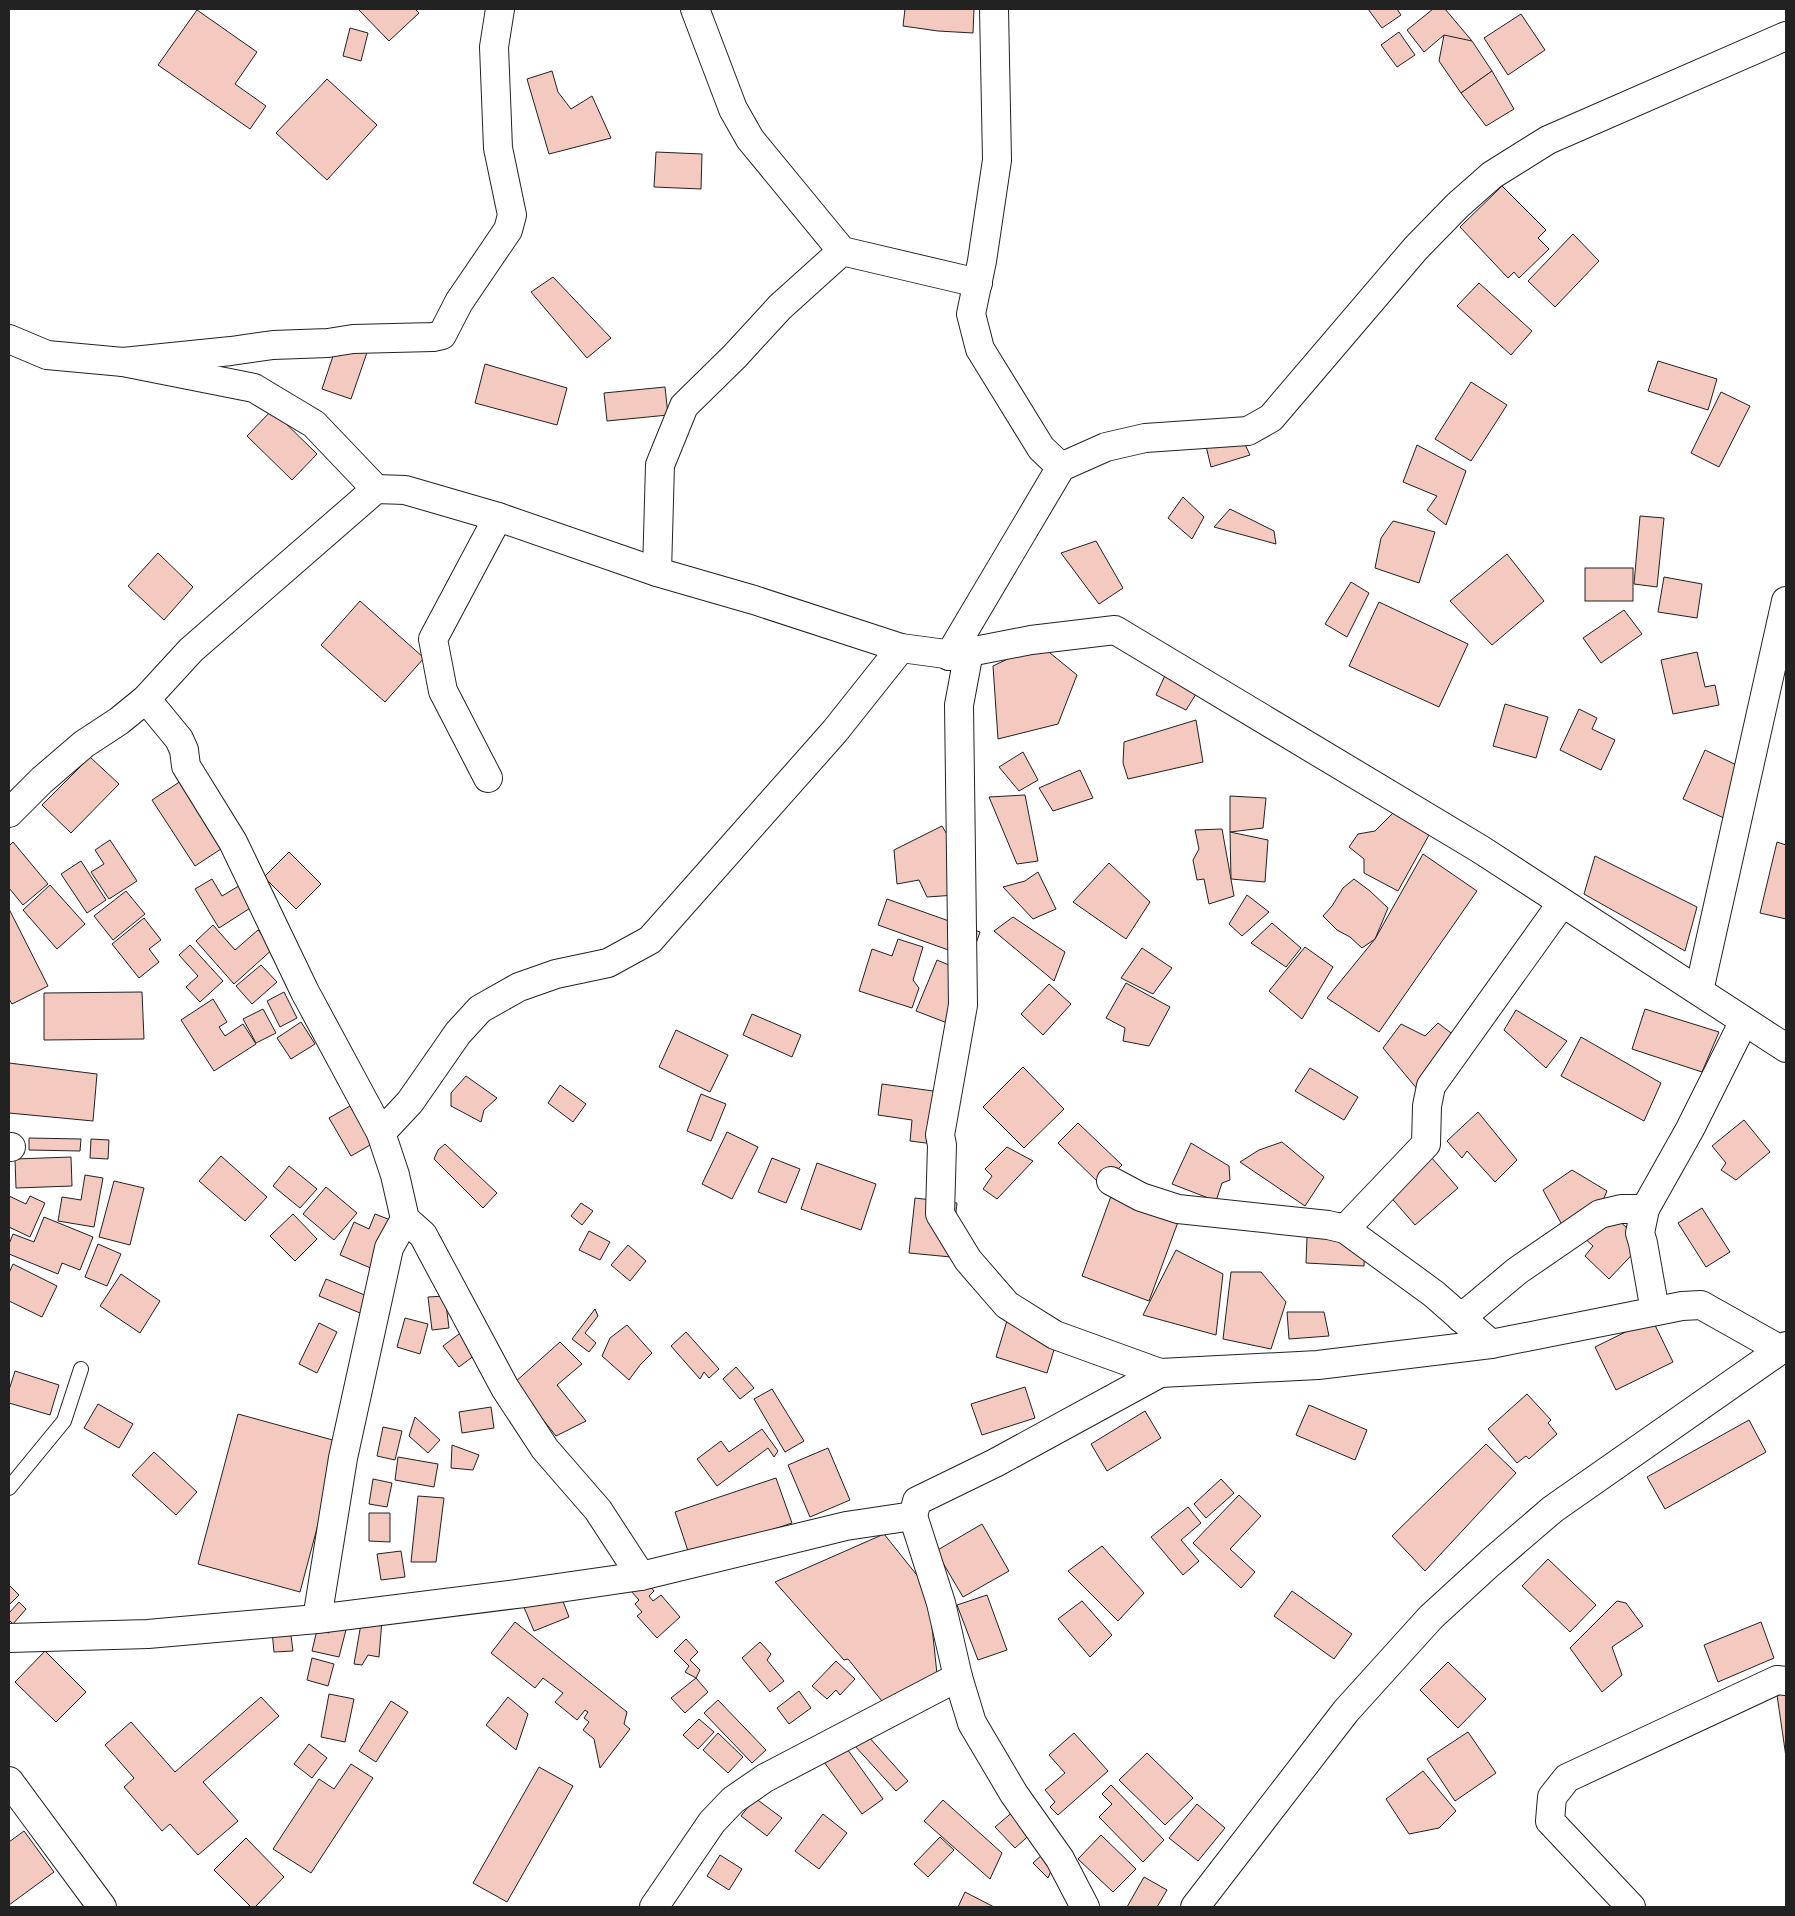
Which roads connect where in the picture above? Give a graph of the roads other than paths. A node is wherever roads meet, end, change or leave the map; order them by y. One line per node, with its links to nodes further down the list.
1 (500, 9): 8 (street)
2 (695, 9): 5 (street)
3 (994, 9): 6 (street)
4 (1786, 36): 9 (street)
5 (842, 251): 6 (street); 12 (street)
6 (978, 283): 9 (street)
7 (9, 339): 8 (street)
8 (122, 362): 10 (street)
9 (1061, 467): 15 (street)
10 (376, 489): 11 (street); 16 (street)
11 (498, 517): 12 (street); 17 (street)
12 (657, 572): 14 (street)
13 (1786, 601): 20 (street)
14 (901, 648): 15 (street); 23 (street)
15 (949, 656): 19 (street); 33 (street)
16 (146, 700): 18 (street); 23 (street)
17 (488, 778)
18 (9, 813)
19 (1562, 902): 20 (street); 27 (street)
20 (1698, 991): 21 (street)
21 (1744, 1020): 22 (street); 25 (street)
22 (1786, 1048)
23 (381, 1133): 26 (street)
24 (1111, 1181): 27 (street)
25 (1645, 1209): 28 (street); 29 (street)
26 (405, 1219): 36 (street); 37 (street)
27 (1345, 1229): 29 (street)
28 (1656, 1312): 30 (street); 31 (street)
29 (1461, 1318): 30 (street)
30 (1491, 1344): 33 (street)
31 (1784, 1348): 45 (street)
32 (81, 1369): 34 (lane)
33 (1160, 1373): 35 (street)
34 (9, 1488)
35 (913, 1516): 36 (street); 39 (street)
36 (642, 1576): 37 (street)
37 (317, 1619): 38 (street)
38 (9, 1638)
39 (958, 1677): 43 (street); 44 (street)
40 (1786, 1680): 46 (street)
41 (9, 1781): 42 (street)
42 (102, 1907)
43 (654, 1907)
44 (1085, 1907)
45 (1195, 1907)
46 (1631, 1907)

